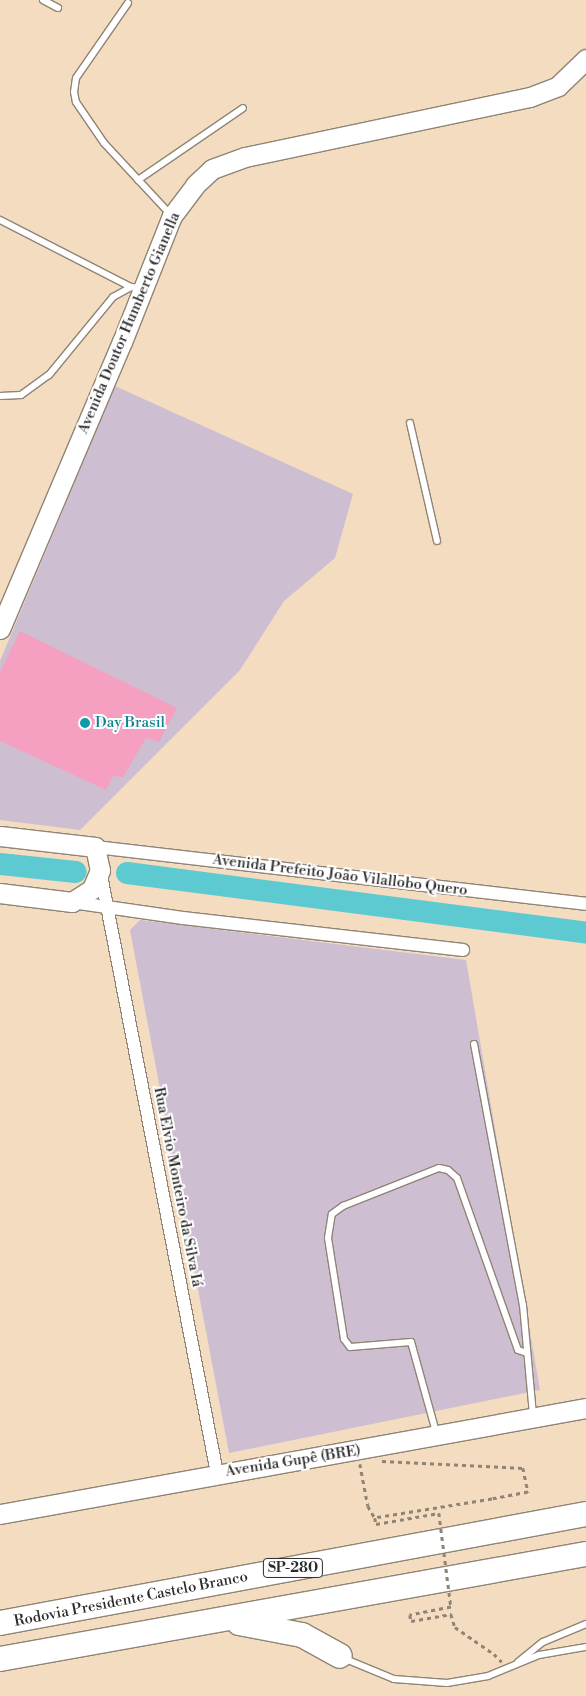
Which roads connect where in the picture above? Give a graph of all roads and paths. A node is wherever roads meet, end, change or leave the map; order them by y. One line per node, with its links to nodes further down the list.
1 (43, 0): 3 (lane)
2 (128, 3): 6 (lane)
3 (58, 8)
4 (586, 59): 7 (main road, Avenida Doutor Humberto Gianella)
5 (242, 108): 6 (lane)
6 (138, 180): 7 (lane)
7 (172, 216): 9 (main road, Avenida Doutor Humberto Gianella)
8 (0, 220): 9 (lane)
9 (138, 288): 10 (lane); 13 (main road, Avenida Doutor Humberto Gianella)
10 (0, 396)
11 (410, 423): 12 (lane)
12 (437, 542)
13 (0, 629)
14 (0, 836): 15 (main road, Avenida Prefeito João Vilallobo Quero)
15 (95, 847): 16 (main road); 19 (street, Avenida Prefeito João Vilallobo Quero)
16 (100, 870): 18 (main road); 20 (street)
17 (0, 893): 18 (main road)
18 (72, 902): 20 (street)
19 (586, 904)
20 (108, 907): 21 (street); 29 (street, Rua Elvio Monteiro da Silva Iá)
21 (463, 950)
22 (474, 1044): 23 (lane)
23 (527, 1353): 25 (lane); 26 (lane)
24 (586, 1408): 25 (main road, Avenida Gupê (BRE))
25 (534, 1419): 26 (main road, Avenida Gupê (BRE))
26 (437, 1436): 29 (main road, Avenida Gupê (BRE))
27 (369, 1461): 32 (path)
28 (379, 1461): 32 (path, bridge)
29 (217, 1473): 30 (main road, Avenida Gupê (BRE))
30 (0, 1514)
31 (586, 1514): 35 (highway, Rodovia Presidente Castelo Branco / SP-280)
32 (375, 1518): 38 (path, bridge)
33 (586, 1554): 34 (highway, SP-280)
34 (208, 1621): 39 (highway); 40 (highway, SP-280)
35 (0, 1623)
36 (586, 1624): 41 (lane)
37 (586, 1647): 41 (lane)
38 (494, 1654)
39 (340, 1656): 41 (lane)
40 (0, 1659)
41 (516, 1665)

